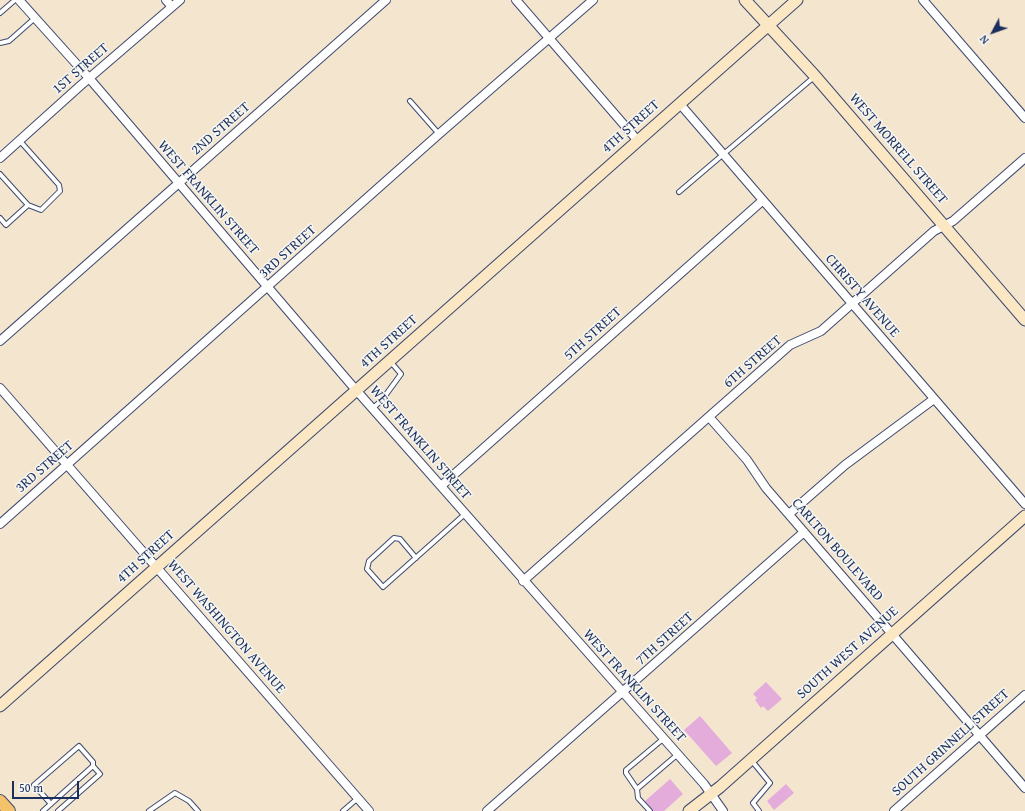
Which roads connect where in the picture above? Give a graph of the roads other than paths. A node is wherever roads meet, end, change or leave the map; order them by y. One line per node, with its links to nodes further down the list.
1 (15, 0): 12 (lane)
2 (20, 0): 13 (street, WEST FRANKLIN STREET)
3 (166, 0): 11 (street)
4 (180, 0): 11 (street, 1ST STREET)
5 (386, 0): 29 (street, 2ND STREET)
6 (516, 0): 15 (street)
7 (593, 0): 15 (street, 3RD STREET)
8 (745, 0): 14 (street, WEST MORRELL STREET)
9 (797, 0): 14 (street, 4TH STREET)
10 (923, 0): 21 (street)
11 (172, 7): 18 (street, 1ST STREET)
12 (0, 13)
13 (35, 18): 16 (lane); 18 (street, WEST FRANKLIN STREET)
14 (770, 25): 17 (street, WEST MORRELL STREET); 20 (street, 4TH STREET)
15 (550, 38): 22 (street, 3RD STREET); 24 (street)
16 (0, 42)
17 (815, 76): 25 (lane); 34 (street, WEST MORRELL STREET)
18 (89, 78): 23 (street, 1ST STREET); 29 (street, WEST FRANKLIN STREET)
19 (410, 101): 22 (lane)
20 (680, 104): 24 (street, 4TH STREET); 25 (street, CHRISTY AVENUE)
21 (1025, 118)
22 (439, 134): 35 (street, 3RD STREET)
23 (20, 141): 26 (street, 1ST STREET); 32 (lane)
24 (638, 141): 39 (street, 4TH STREET)
25 (723, 155): 30 (lane); 31 (street, CHRISTY AVENUE)
26 (0, 158)
27 (1025, 158): 34 (street, 6TH STREET)
28 (0, 174): 32 (lane)
29 (178, 183): 35 (street, WEST FRANKLIN STREET); 38 (street, 2ND STREET)
30 (678, 192)
31 (762, 201): 36 (street, CHRISTY AVENUE); 46 (street, 5TH STREET)
32 (28, 205): 33 (lane)
33 (0, 218)
34 (944, 226): 36 (street, 6TH STREET); 37 (street, WEST MORRELL STREET)
35 (268, 287): 41 (street, WEST FRANKLIN STREET); 45 (street, 3RD STREET)
36 (851, 303): 42 (street, CHRISTY AVENUE); 44 (street, 6TH STREET)
37 (1025, 320)
38 (0, 341)
39 (390, 361): 41 (street, 4TH STREET); 43 (lane)
40 (0, 388): 45 (street, WEST WASHINGTON AVENUE)
41 (357, 390): 43 (street, WEST FRANKLIN STREET); 54 (street, 4TH STREET)
42 (934, 399): 47 (street, CHRISTY AVENUE); 49 (street)
43 (373, 408): 46 (street, WEST FRANKLIN STREET)
44 (710, 418): 49 (street, CARLTON BOULEVARD); 55 (street, 6TH STREET)
45 (67, 465): 51 (street, 3RD STREET); 54 (street, WEST WASHINGTON AVENUE)
46 (441, 486): 48 (street, WEST FRANKLIN STREET)
47 (1025, 504)
48 (465, 514): 53 (lane); 55 (street, WEST FRANKLIN STREET)
49 (789, 514): 52 (street, CARLTON BOULEVARD)
50 (1025, 516): 56 (street, SOUTH WEST AVENUE)
51 (0, 524)
52 (804, 532): 56 (street, CARLTON BOULEVARD); 57 (street, 7TH STREET)
53 (416, 558): 53 (lane)
54 (157, 568): 59 (street, 4TH STREET); 68 (street, WEST WASHINGTON AVENUE)
55 (523, 581): 57 (street, WEST FRANKLIN STREET)
56 (892, 634): 60 (street, CARLTON BOULEVARD); 63 (street, SOUTH WEST AVENUE)
57 (623, 693): 61 (street, WEST FRANKLIN STREET); 79 (street, 7TH STREET)
58 (1025, 695): 60 (street, SOUTH GRINNELL STREET)
59 (0, 706)
60 (980, 735): 65 (street, CARLTON BOULEVARD); 84 (street, SOUTH GRINNELL STREET)
61 (663, 739): 62 (street, WEST FRANKLIN STREET); 66 (lane)
62 (678, 754): 66 (lane); 67 (street, WEST FRANKLIN STREET)
63 (751, 760): 67 (street, SOUTH WEST AVENUE); 83 (lane)
64 (93, 766): 70 (lane); 70 (lane); 74 (lane)
65 (1025, 788)
66 (637, 789): 80 (lane)
67 (710, 794): 81 (street, SOUTH WEST AVENUE); 82 (street, WEST FRANKLIN STREET)
68 (358, 798): 77 (lane); 78 (street, WEST WASHINGTON AVENUE)
69 (0, 801): 72 (main road)
70 (51, 804): 73 (lane)
71 (155, 810): 75 (lane); 76 (lane)
72 (9, 811)
73 (43, 811)
74 (58, 811)
75 (149, 811)
76 (198, 811)
77 (343, 811)
78 (369, 811)
79 (487, 811)
80 (650, 811)
81 (690, 811)
82 (723, 811)
83 (759, 811)
84 (894, 811)

